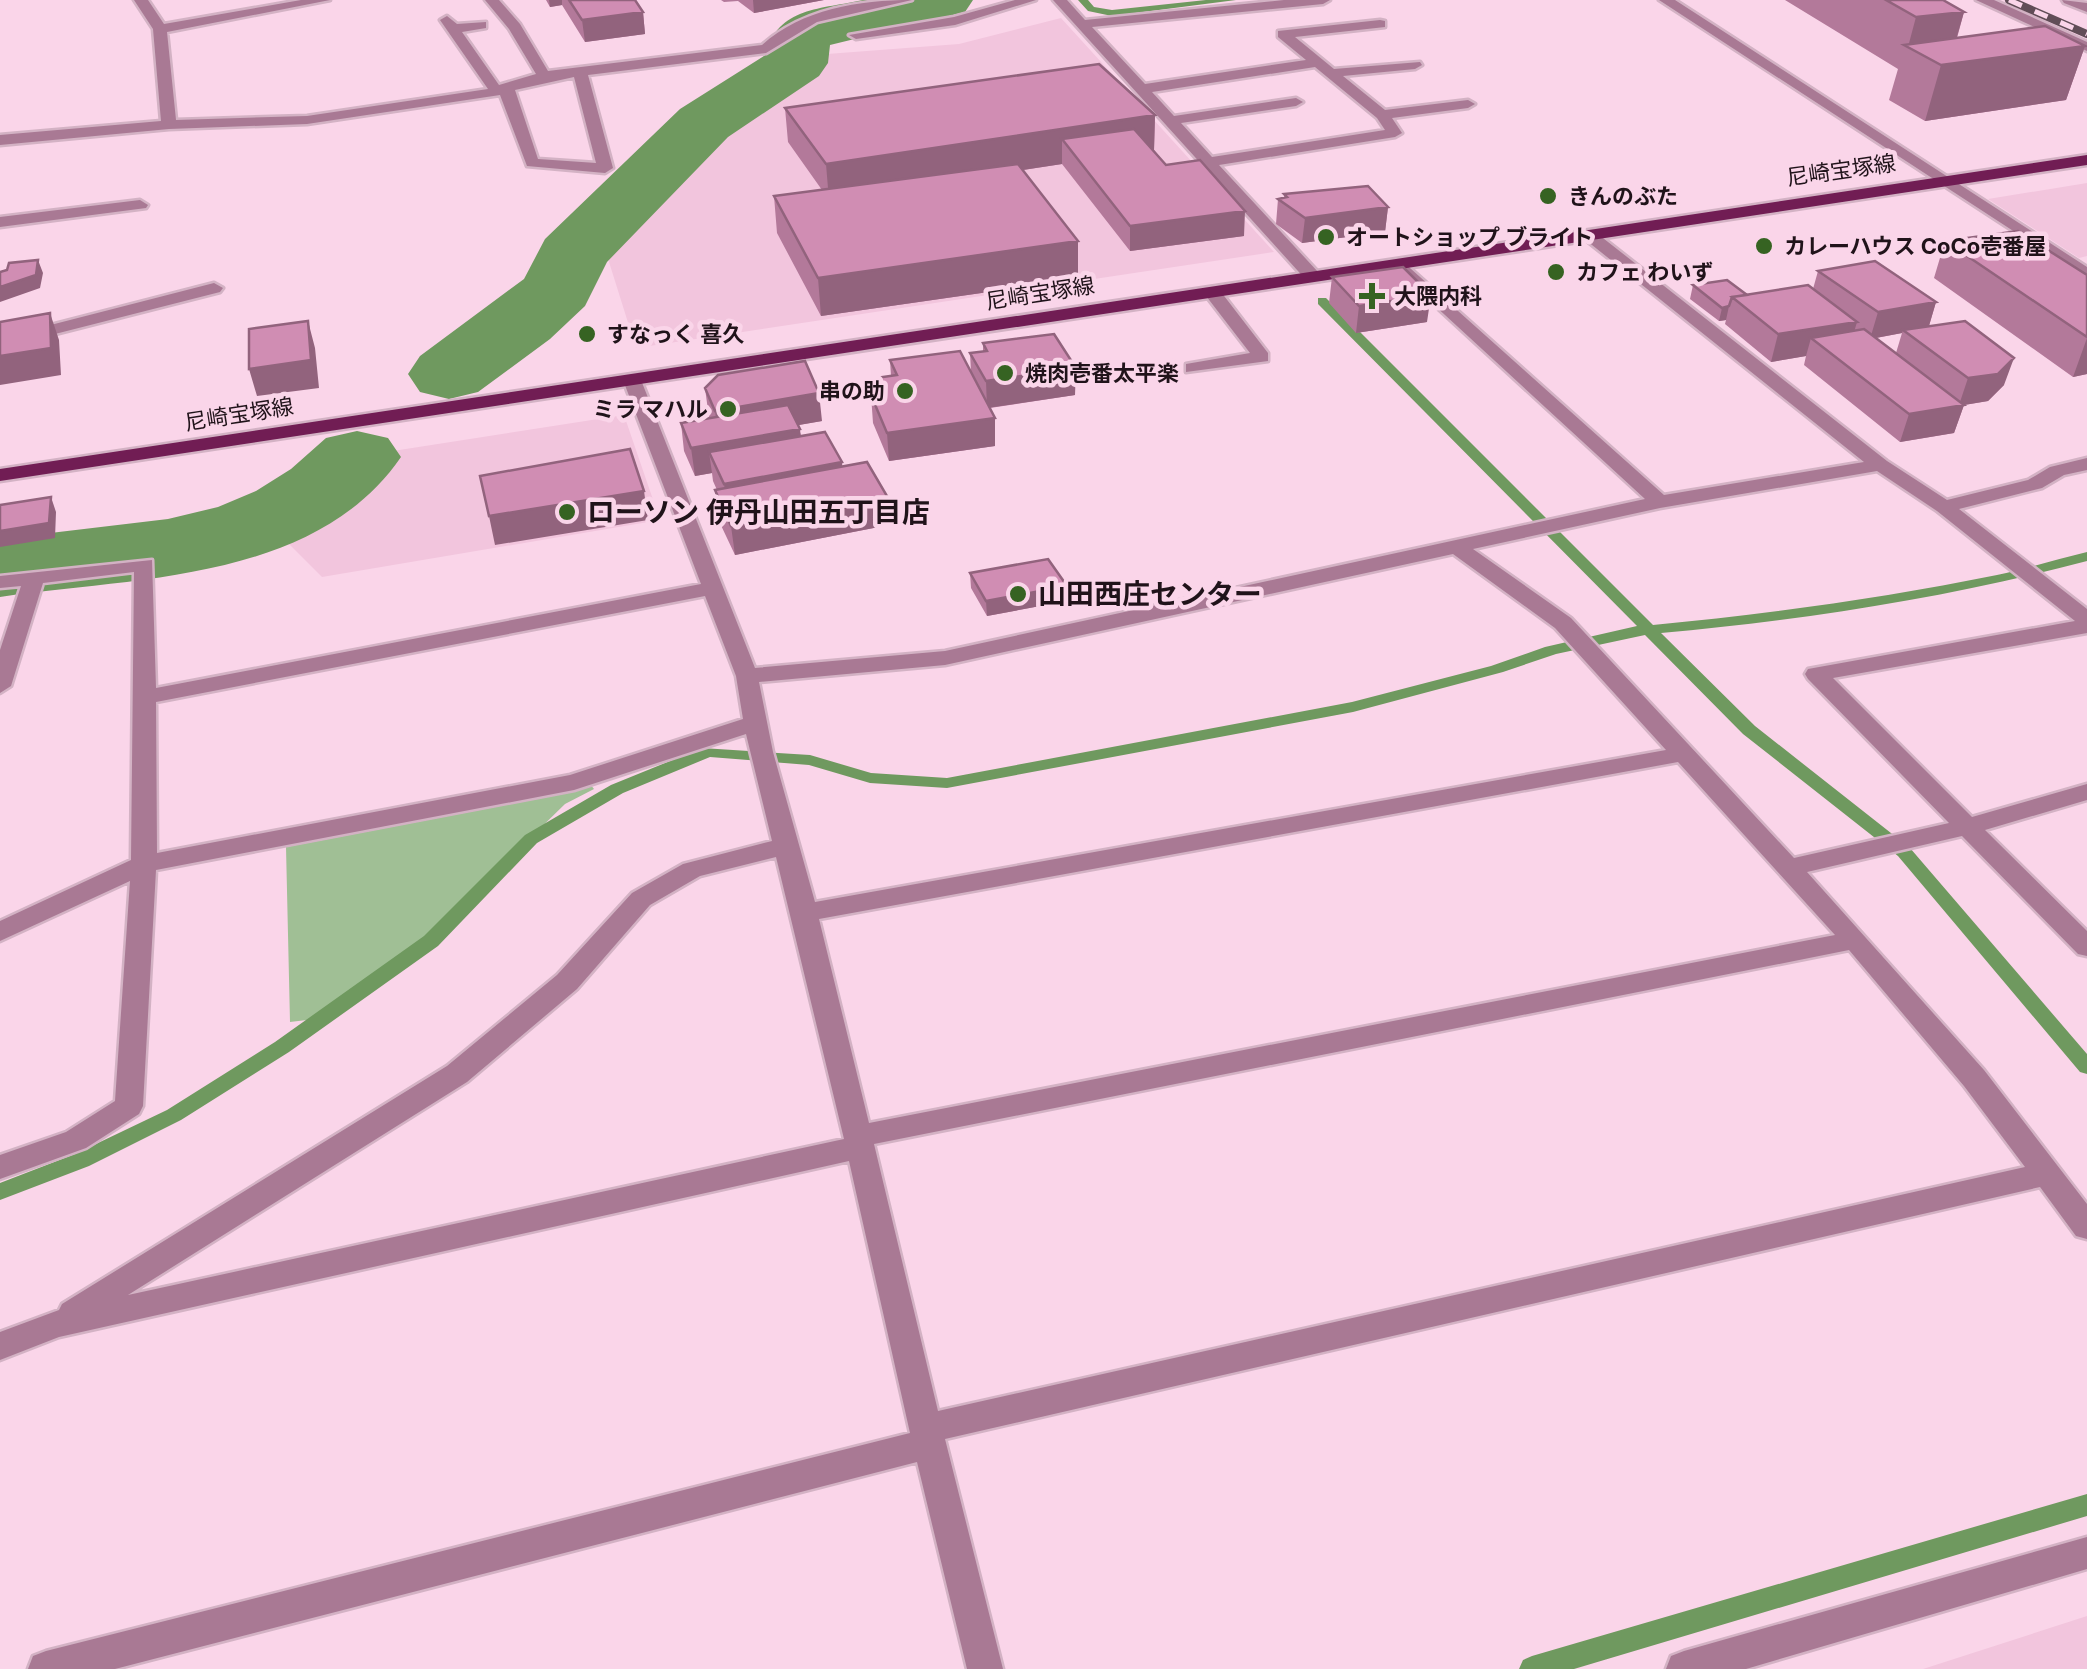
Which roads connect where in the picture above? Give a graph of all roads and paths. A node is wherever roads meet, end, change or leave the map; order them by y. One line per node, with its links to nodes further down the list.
1 (141, 0): 15 (street)
2 (324, 0): 15 (street)
3 (492, 0): 22 (street)
4 (905, 0): 20 (street)
5 (1029, 0): 16 (street)
6 (1060, 0): 12 (street)
7 (1323, 0): 12 (street)
8 (1666, 0): 33 (street)
9 (1983, 0): 17 (street)
10 (2069, 0): 11 (street)
11 (2087, 8)
12 (1082, 24): 23 (street)
13 (1380, 24): 18 (street)
14 (481, 25): 24 (street)
15 (160, 29): 29 (street)
16 (856, 35)
17 (2087, 46)
18 (1320, 62): 21 (street); 23 (street)
19 (1416, 65): 21 (street)
20 (580, 71): 22 (street); 24 (street)
21 (1335, 74): 27 (street)
22 (544, 76): 24 (street)
23 (1140, 89): 28 (street)
24 (502, 92): 29 (street)
25 (1296, 102): 28 (street)
26 (1468, 104): 27 (street)
27 (1382, 115): 32 (street)
28 (1167, 121): 32 (street)
29 (169, 125): 30 (street)
30 (0, 140)
31 (2087, 160): 33 (main road, 尼崎宝塚線)
32 (1209, 162): 39 (street)
33 (1941, 181): 36 (main road, 尼崎宝塚線); 38 (street)
34 (140, 205): 35 (street)
35 (0, 222)
36 (1588, 234): 37 (main road, 尼崎宝塚線); 46 (street)
37 (1401, 265): 39 (main road, 尼崎宝塚線); 48 (street)
38 (2087, 274)
39 (1312, 277): 41 (main road, 尼崎宝塚線)
40 (214, 288): 42 (street)
41 (1212, 292): 43 (street); 44 (main road, 尼崎宝塚線)
42 (0, 343)
43 (1192, 368)
44 (632, 380): 47 (main road, 尼崎宝塚線); 53 (street)
45 (2087, 464): 49 (street)
46 (1880, 465): 48 (street); 49 (street)
47 (0, 475)
48 (1660, 502): 50 (street)
49 (1944, 507): 54 (street)
50 (1457, 547): 55 (street); 59 (street)
51 (34, 577): 52 (street); 56 (street); 57 (street)
52 (0, 582)
53 (715, 588): 55 (street); 57 (street)
54 (2087, 623): 61 (street)
55 (747, 676): 58 (street)
56 (0, 686)
57 (144, 698): 63 (street)
58 (760, 746): 62 (street); 63 (street)
59 (1682, 754): 64 (street); 65 (street)
60 (2087, 792): 61 (street)
61 (1966, 828): 64 (street); 68 (street)
62 (787, 846): 65 (street); 73 (street)
63 (144, 864): 66 (street); 70 (street)
64 (1788, 868): 67 (street)
65 (806, 912): 69 (street)
66 (0, 932)
67 (1855, 940): 69 (street); 71 (street)
68 (2087, 946)
69 (860, 1142): 73 (street); 75 (street)
70 (0, 1167)
71 (2047, 1174): 72 (street); 75 (street)
72 (2087, 1227)
73 (56, 1324): 74 (street)
74 (0, 1346)
75 (926, 1437): 77 (street); 78 (street)
76 (2087, 1554): 79 (street)
77 (46, 1669)
78 (986, 1669)
79 (1684, 1669)

